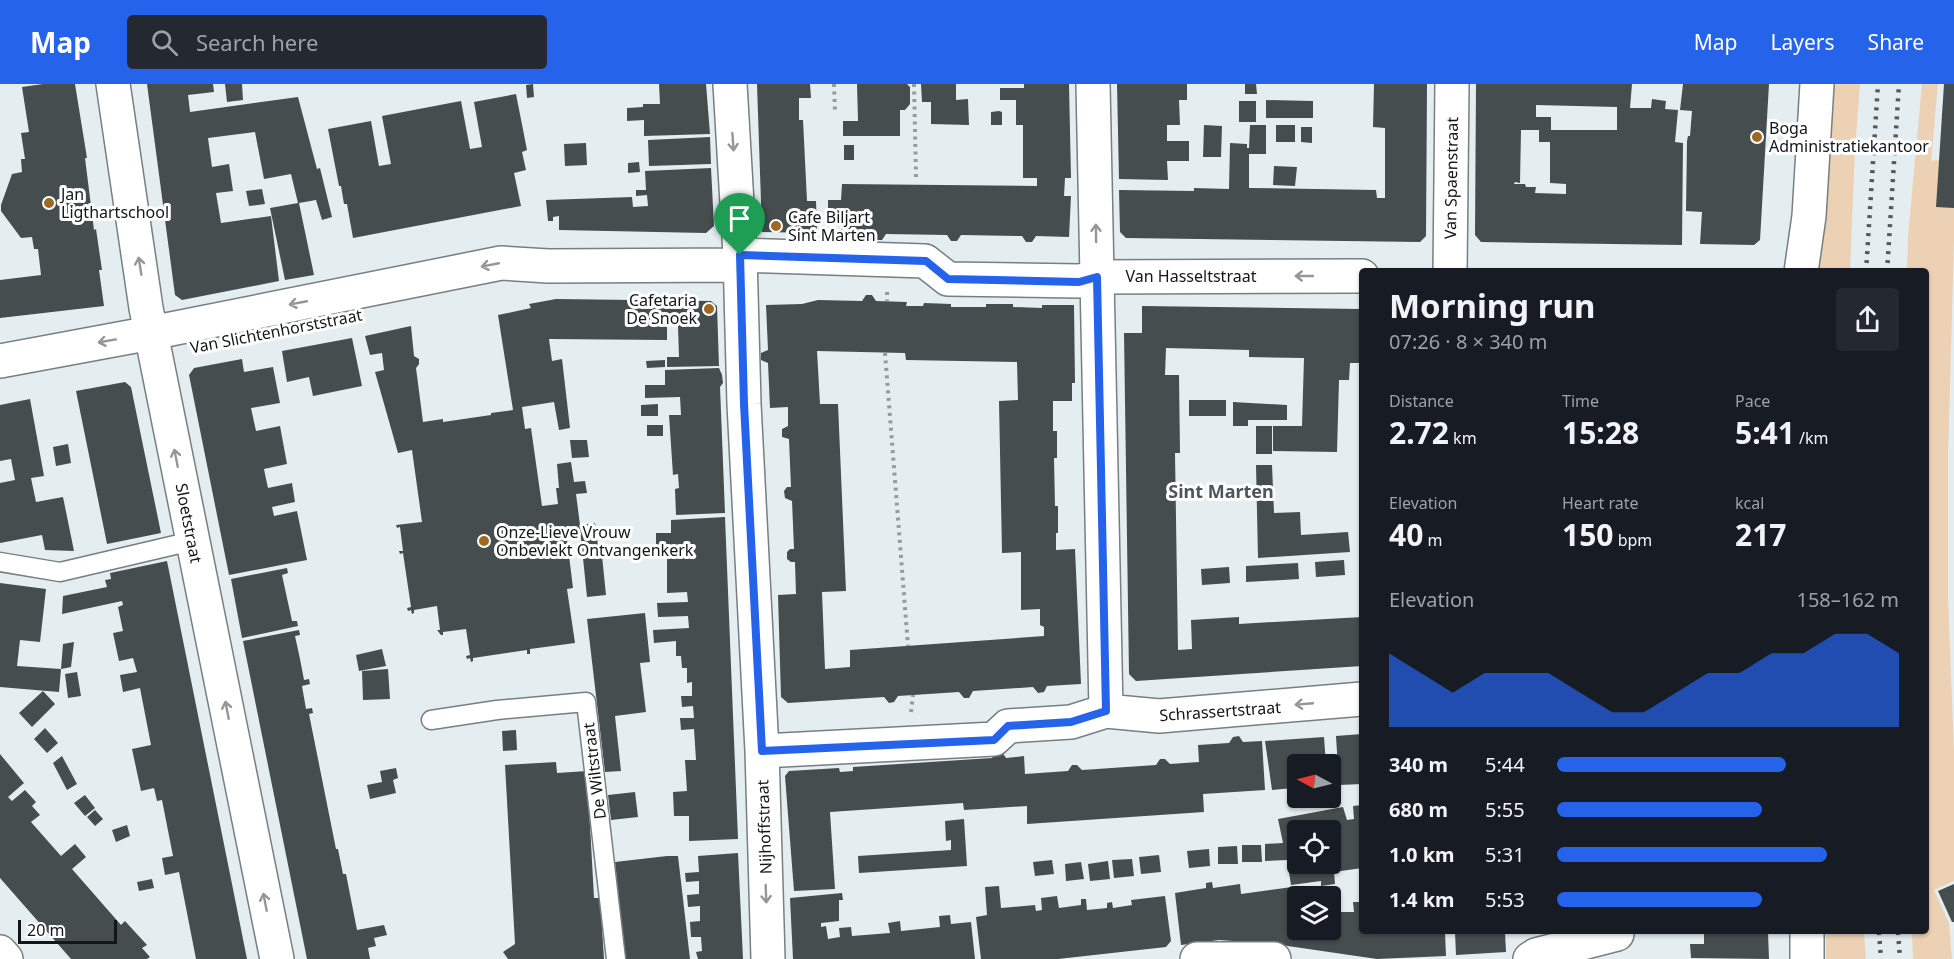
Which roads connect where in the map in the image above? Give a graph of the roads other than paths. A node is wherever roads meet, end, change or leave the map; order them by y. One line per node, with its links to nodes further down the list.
1 (113, 84): 11 (street, Sloetstraat, one-way to 1)
2 (730, 84): 6 (street, Nijhoffstraat, one-way to 6)
3 (1093, 84): 10 (street, one-way to 3)
4 (1452, 84): 7 (street, Van Spaenstraat)
5 (1817, 84): 8 (street)
6 (740, 260): 10 (street, Van Hasseltstraat); 11 (street, Van Slichtenhorststraat); 19 (street, Nijhoffstraat)
7 (1450, 268)
8 (1802, 268)
9 (1359, 276): 10 (street, Van Hasseltstraat, one-way to 10)
10 (1097, 277): 17 (street)
11 (153, 344): 12 (street, Van Slichtenhorststraat, one-way to 12); 13 (street, Van Slichtenhorststraat); 14 (street, Sloetstraat, one-way to 11)
12 (0, 361)
13 (0, 383)
14 (192, 541): 15 (lane); 24 (street, Sloetstraat, one-way to 14)
15 (0, 562)
16 (1359, 699): 17 (street, Schrassertstraat, one-way to 17)
17 (1106, 711): 19 (street, Schrassertstraat)
18 (431, 720): 25 (lane, De Wiltstraat)
19 (762, 751): 26 (street, Nijhoffstraat, one-way to 26)
20 (1617, 934): 29 (street)
21 (1807, 934): 30 (street)
22 (0, 952): 23 (street)
23 (6, 959)
24 (277, 959)
25 (616, 959)
26 (768, 959)
27 (1197, 959): 28 (street)
28 (1274, 959)
29 (1530, 959)
30 (1807, 959)

